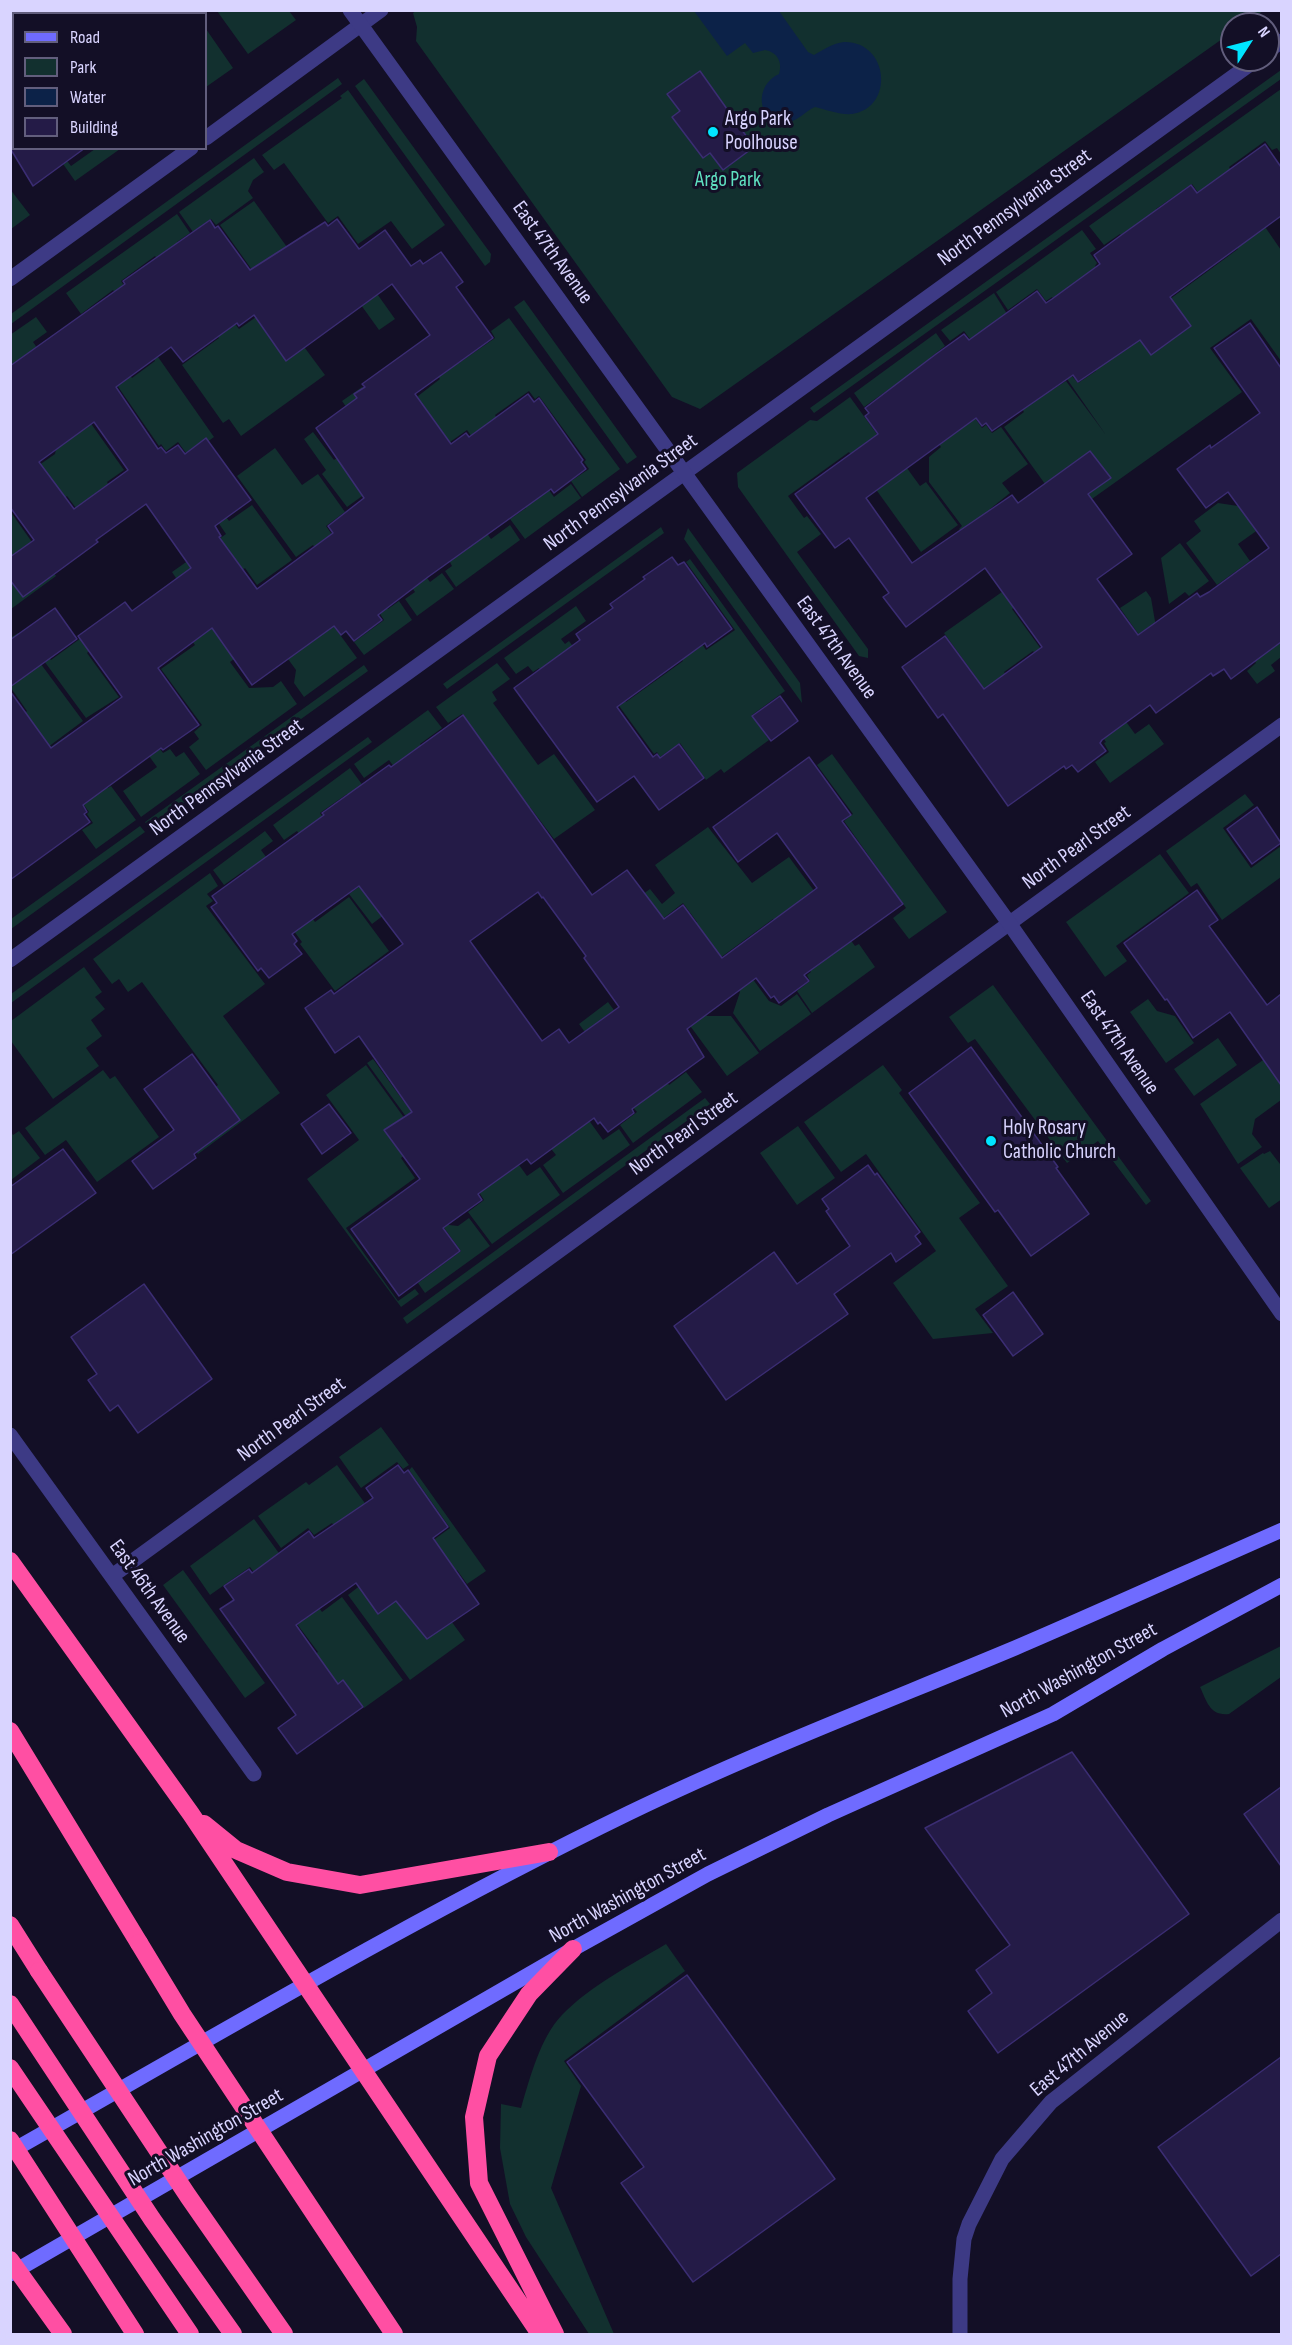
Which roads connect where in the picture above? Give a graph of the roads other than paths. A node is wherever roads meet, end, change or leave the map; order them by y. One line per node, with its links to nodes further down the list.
1 (350, 10): 3 (street, East 47th Avenue)
2 (381, 10): 3 (street)
3 (361, 25): 5 (street); 8 (street, East 47th Avenue)
4 (1239, 72): 8 (street, North Pennsylvania Street)
5 (207, 137)
6 (188, 150): 7 (street)
7 (10, 279)
8 (684, 473): 10 (street, East 47th Avenue); 11 (street, North Pennsylvania Street)
9 (1281, 725): 10 (street, North Pearl Street)
10 (1009, 923): 12 (street, East 47th Avenue); 16 (street, North Pearl Street)
11 (10, 960)
12 (1281, 1314)
13 (10, 1436): 16 (street, East 46th Avenue)
14 (1281, 1530): 21 (main road, North Washington Street)
15 (10, 1561): 20 (highway)
16 (112, 1576): 19 (street, East 46th Avenue)
17 (1281, 1586): 24 (main road, North Washington Street)
18 (10, 1731): 38 (highway, bridge)
19 (254, 1774)
20 (191, 1814): 21 (highway); 25 (highway)
21 (549, 1852): 25 (main road, North Washington Street)
22 (1281, 1920): 41 (street, East 47th Avenue)
23 (10, 1925): 37 (highway, bridge)
24 (573, 1950): 28 (main road, North Washington Street); 40 (highway)
25 (305, 1985): 28 (highway); 30 (main road, North Washington Street)
26 (10, 2004): 36 (highway, bridge)
27 (10, 2068): 35 (highway, bridge)
28 (363, 2071): 32 (main road, North Washington Street); 39 (highway)
29 (10, 2140): 34 (highway, bridge)
30 (10, 2152)
31 (10, 2260): 33 (highway, bridge)
32 (10, 2274)
33 (63, 2334)
34 (135, 2334)
35 (190, 2334)
36 (233, 2334)
37 (284, 2334)
38 (394, 2334)
39 (540, 2334)
40 (555, 2334)
41 (960, 2334)

